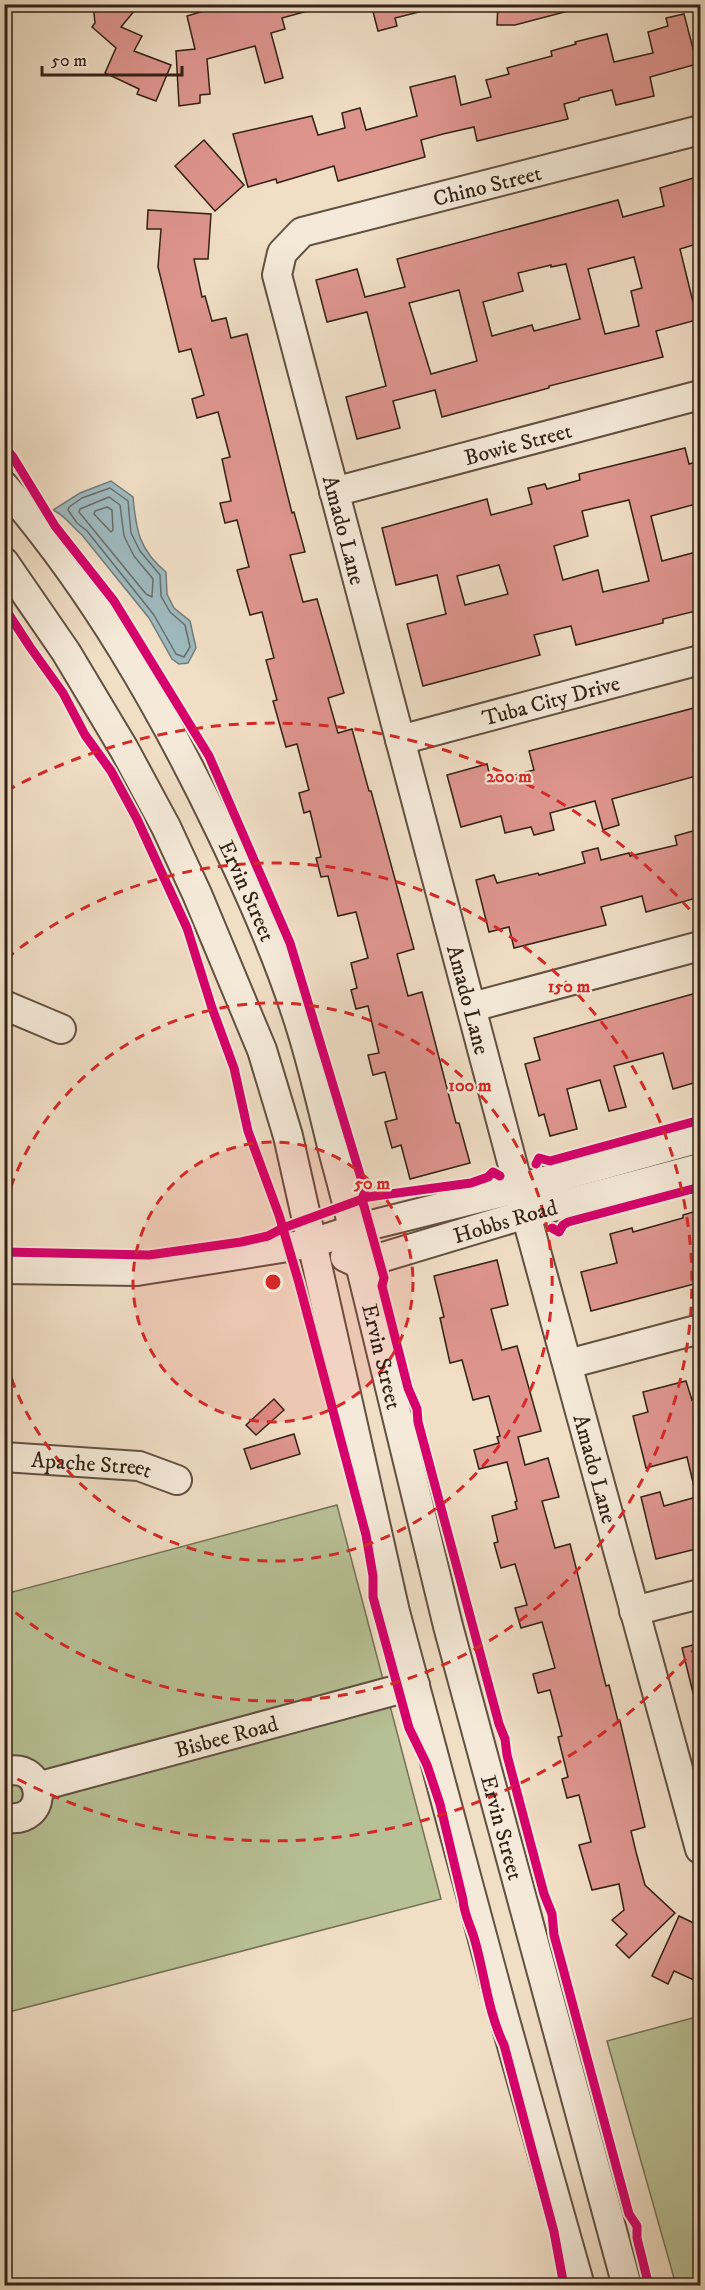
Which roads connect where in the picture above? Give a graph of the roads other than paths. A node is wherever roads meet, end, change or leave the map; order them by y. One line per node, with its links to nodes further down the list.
1 (700, 130): 2 (street, Chino Street)
2 (282, 253): 5 (street, Amado Lane)
3 (700, 395): 5 (street, Bowie Street)
4 (4, 486): 16 (street, Ervin Street)
5 (334, 492): 8 (street, Amado Lane)
6 (4, 562): 17 (street, Ervin Street)
7 (700, 660): 8 (street, Tuba City Drive)
8 (400, 740): 11 (street, Amado Lane)
9 (700, 946): 11 (street)
10 (4, 1005): 12 (street)
11 (472, 1007): 15 (street, Amado Lane)
12 (62, 1029)
13 (700, 1138): 15 (street, Hobbs Road)
14 (700, 1168): 15 (street, Hobbs Road)
15 (522, 1201): 16 (street, Hobbs Road); 18 (street, Hobbs Road); 21 (street, Amado Lane)
16 (355, 1229): 17 (street, Hobbs Road); 18 (street, Ervin Street)
17 (313, 1243): 18 (street); 19 (street, Hobbs Road); 26 (street, Ervin Street)
18 (360, 1264): 32 (street, Ervin Street)
19 (4, 1269)
20 (700, 1329): 21 (street)
21 (568, 1364): 25 (street, Amado Lane)
22 (4, 1457): 23 (street, Apache Street)
23 (177, 1480)
24 (700, 1594): 25 (street)
25 (634, 1611): 30 (street, Amado Lane)
26 (415, 1685): 28 (street, Bisbee Road); 31 (street, Ervin Street)
27 (4, 1772): 28 (street)
28 (38, 1787): 29 (street)
29 (4, 1816)
30 (700, 1850)
31 (580, 2286)
32 (627, 2286)

